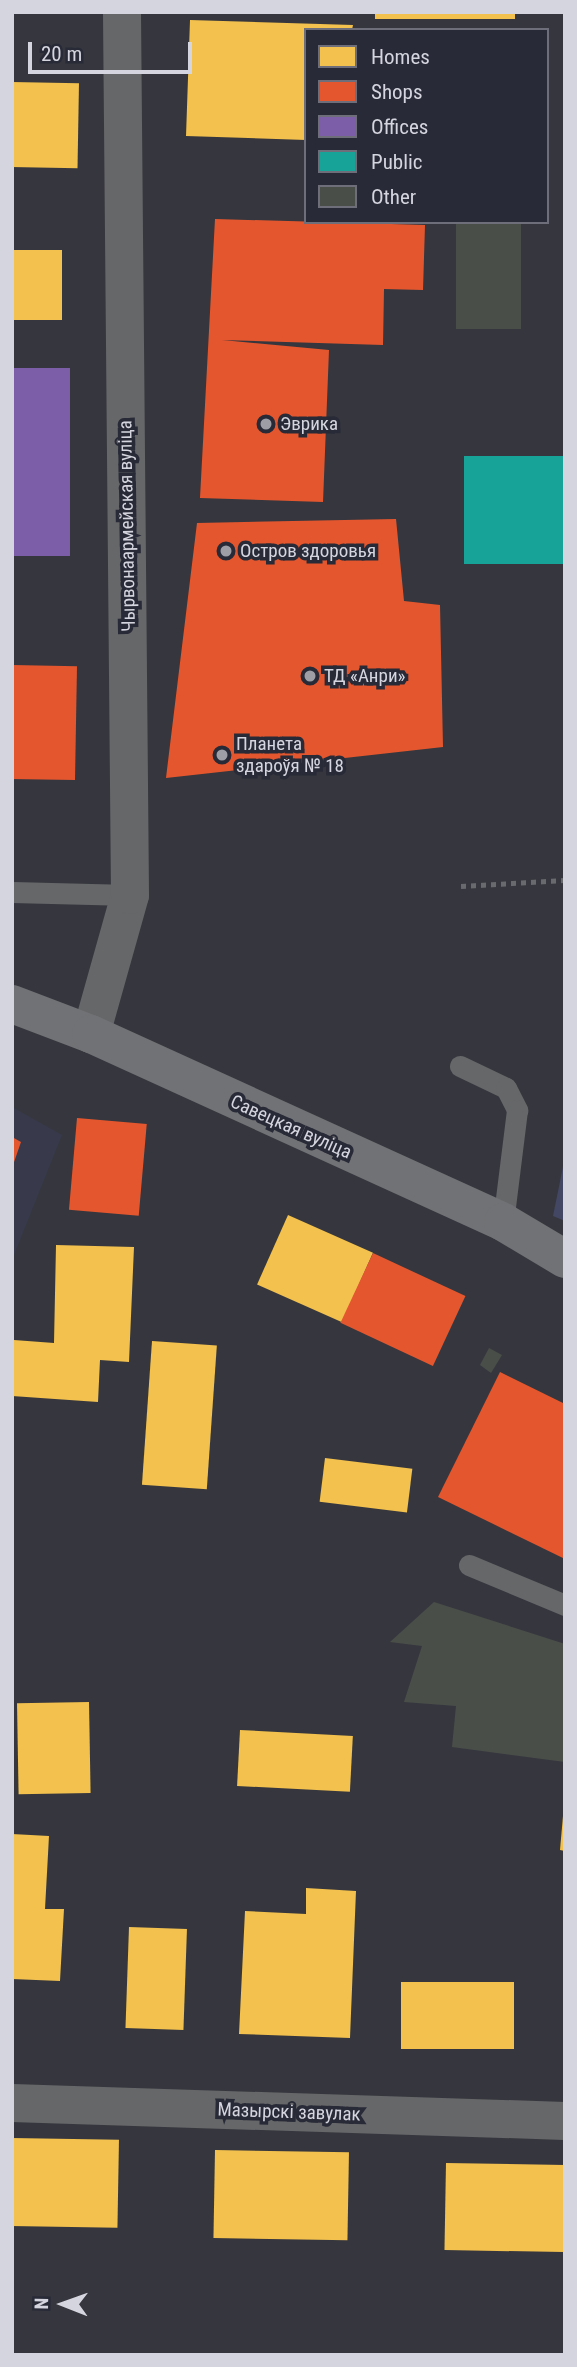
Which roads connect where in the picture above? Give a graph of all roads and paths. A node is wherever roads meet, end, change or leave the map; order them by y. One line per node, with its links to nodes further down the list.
1 (122, 12): 5 (street, Чырвонаармейская вуліца)
2 (565, 880): 3 (path)
3 (461, 886)
4 (12, 892): 5 (lane)
5 (131, 895): 7 (street, Чырвонаармейская вуліца)
6 (12, 1004): 7 (main road, Савецкая вуліца)
7 (91, 1034): 9 (main road, Савецкая вуліца)
8 (460, 1066): 9 (lane)
9 (503, 1223): 10 (main road, Савецкая вуліца)
10 (565, 1259)
11 (469, 1565): 12 (lane)
12 (565, 1605)
13 (12, 2103): 14 (street, Мазырскі завулак)
14 (565, 2121)

